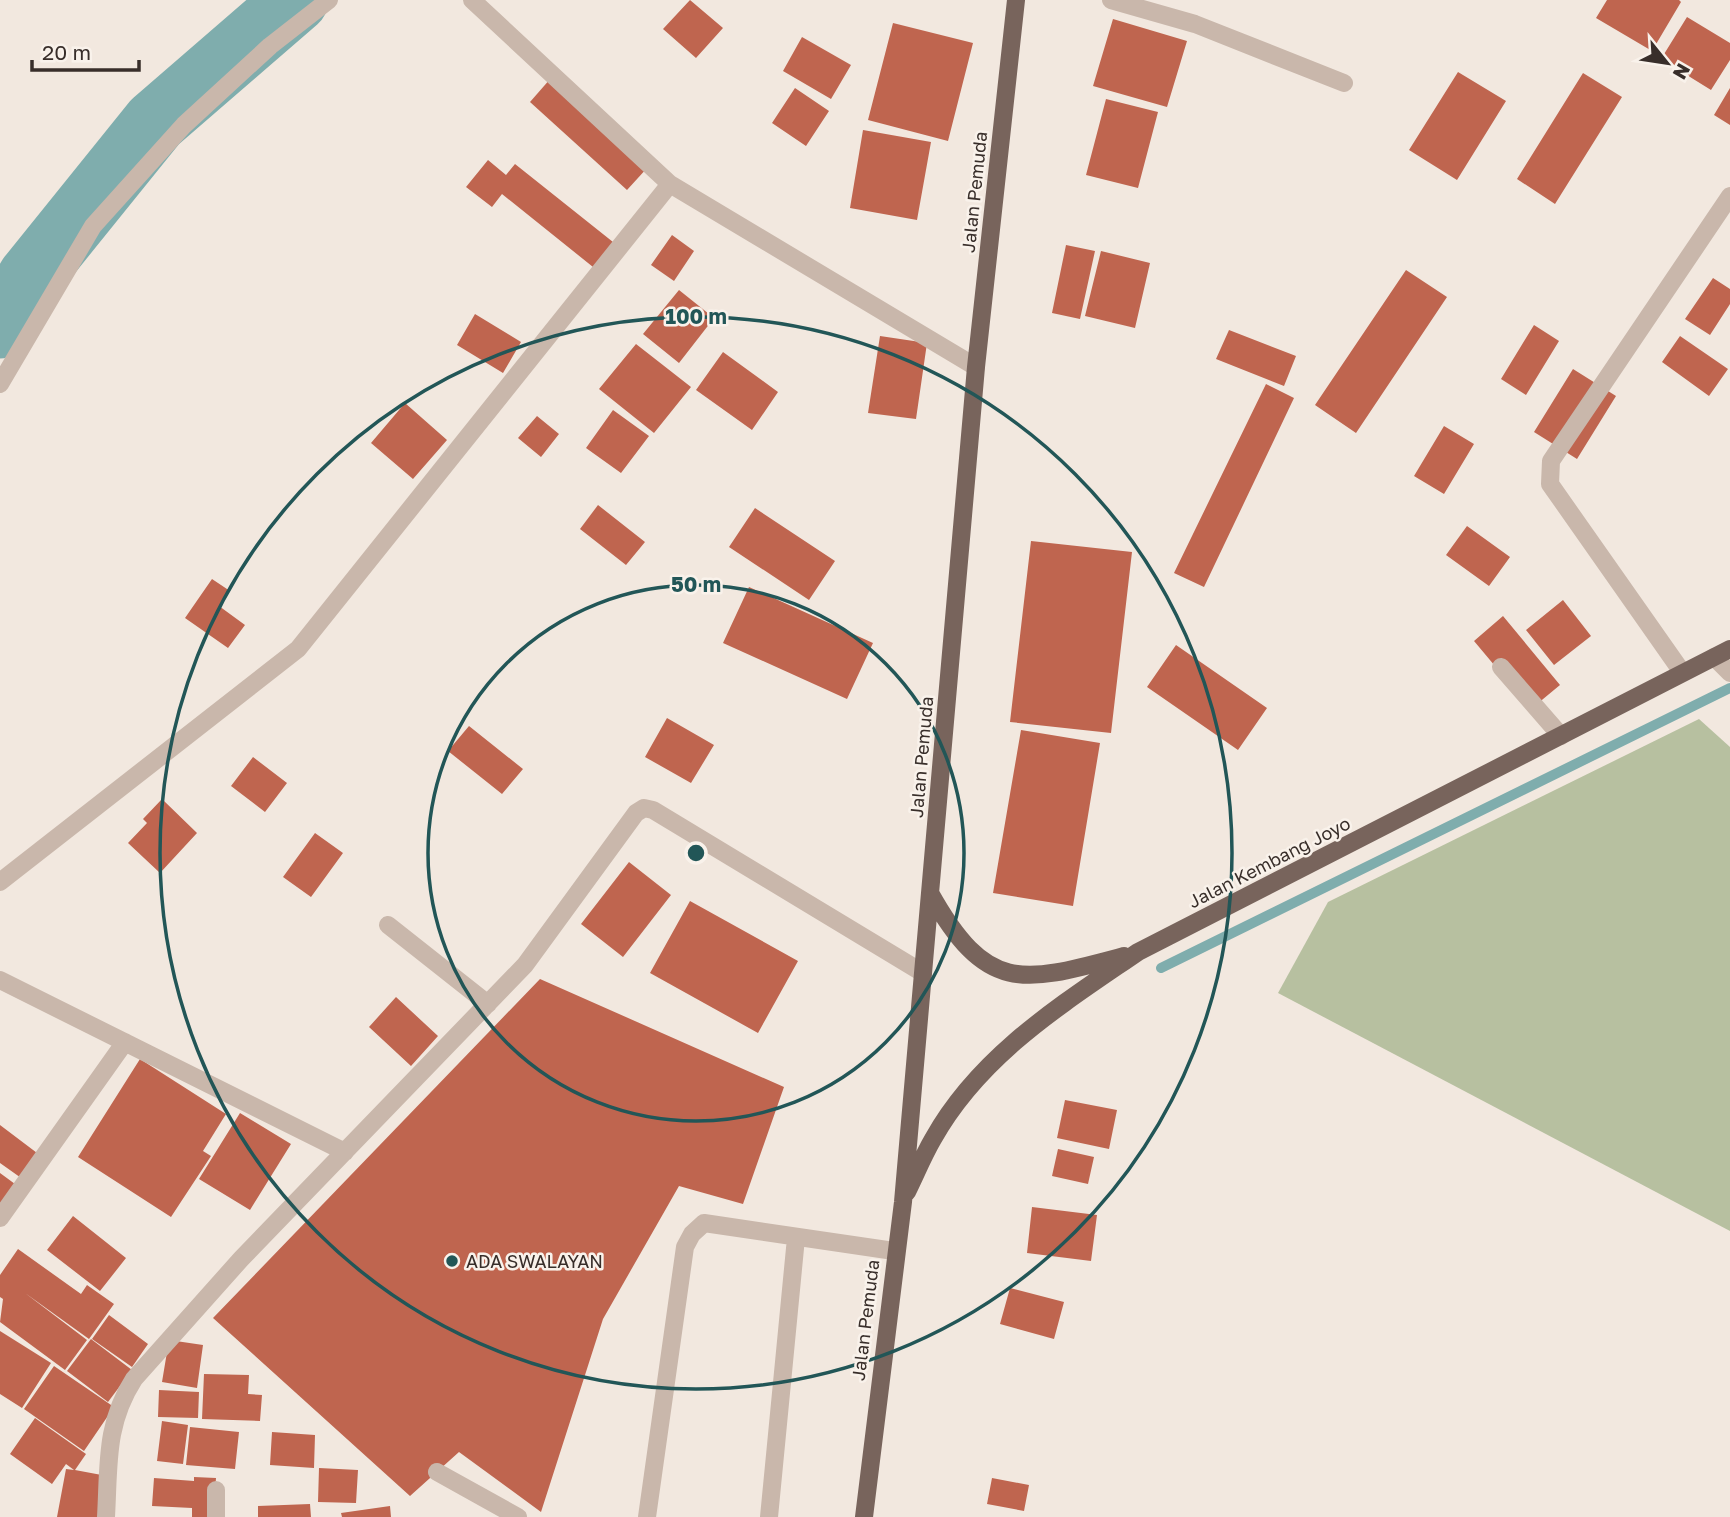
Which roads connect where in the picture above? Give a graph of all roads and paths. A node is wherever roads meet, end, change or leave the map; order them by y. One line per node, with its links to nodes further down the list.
1 (330, 0): 9 (street)
2 (472, 0): 6 (street)
3 (1016, 0): 8 (main road, Jalan Pemuda)
4 (1111, 0): 5 (street)
5 (1344, 83)
6 (670, 184): 8 (street); 15 (street)
7 (1730, 197): 13 (street)
8 (976, 367): 16 (main road, Jalan Pemuda)
9 (0, 384)
10 (1722, 653): 12 (street); 13 (main road, Jalan Kembang Joyo)
11 (1501, 667): 14 (street)
12 (1729, 671)
13 (1682, 672): 14 (main road, Jalan Kembang Joyo)
14 (1561, 736): 18 (main road, Jalan Kembang Joyo)
15 (0, 882)
16 (930, 893): 18 (main road); 19 (main road, Jalan Pemuda)
17 (388, 925): 21 (street)
18 (1138, 952): 24 (main road, Jalan Kembang Joyo)
19 (923, 973): 21 (street); 24 (main road, Jalan Pemuda)
20 (0, 980): 22 (street)
21 (488, 1004): 23 (street)
22 (125, 1042): 23 (street); 25 (street)
23 (345, 1152): 30 (street)
24 (902, 1202): 27 (main road, Jalan Pemuda)
25 (0, 1218)
26 (796, 1238): 27 (street); 33 (street); 34 (street)
27 (894, 1251): 35 (main road, Jalan Pemuda)
28 (437, 1472): 32 (street)
29 (216, 1490): 31 (street)
30 (106, 1517)
31 (216, 1517)
32 (517, 1517)
33 (646, 1517)
34 (769, 1517)
35 (864, 1517)

